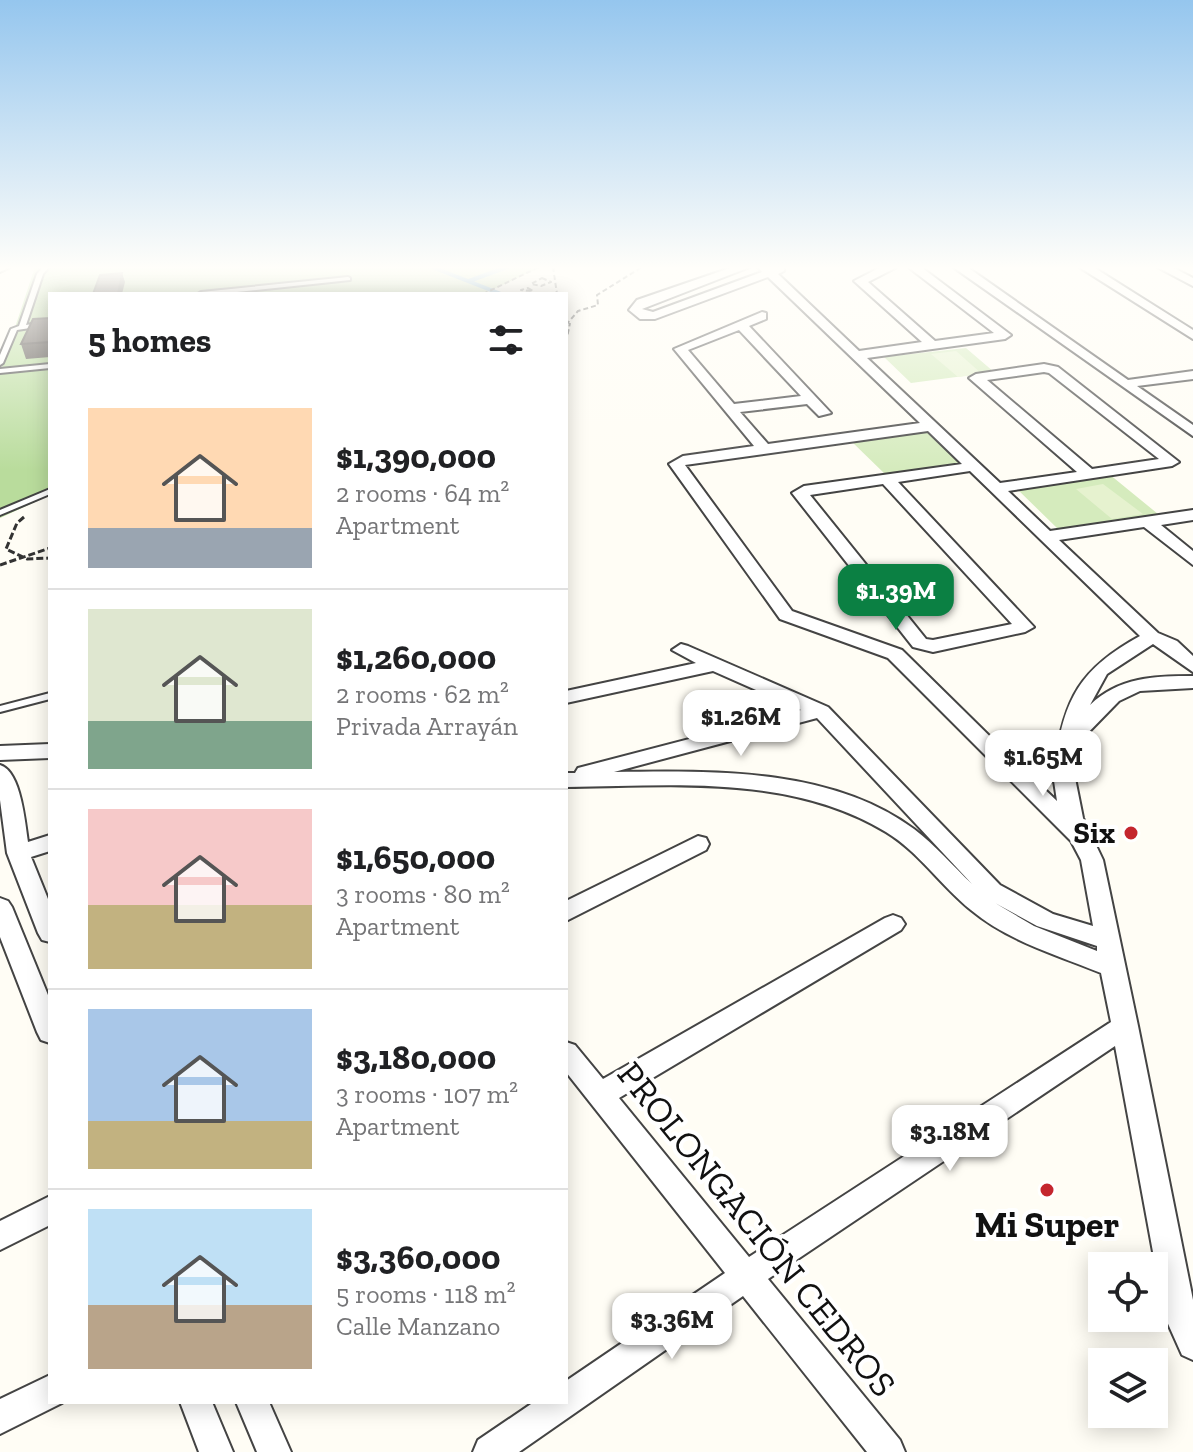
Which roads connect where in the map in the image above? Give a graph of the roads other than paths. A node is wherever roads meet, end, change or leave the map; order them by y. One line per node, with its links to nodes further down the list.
1 (12, 335): 10 (lane)
2 (716, 335): 16 (street)
3 (750, 335): 15 (street)
4 (837, 335): 9 (street)
5 (920, 335): 8 (street)
6 (1005, 335): 8 (street)
7 (1055, 335): 14 (street)
8 (932, 345): 9 (street)
9 (857, 355): 18 (street)
10 (0, 363)
11 (48, 366): 12 (lane)
12 (0, 371)
13 (1193, 375): 14 (street)
14 (1125, 384): 19 (street)
15 (811, 399): 16 (street); 17 (street)
16 (730, 409): 20 (street)
17 (824, 413)
18 (933, 426): 20 (street); 21 (street)
19 (1193, 432)
20 (764, 449): 47 (street)
21 (976, 466): 23 (street); 24 (street)
22 (1090, 475): 22 (street); 24 (street)
23 (887, 479): 23 (street)
24 (998, 488): 29 (street)
25 (48, 492): 26 (lane)
26 (0, 513)
27 (1193, 515): 28 (street)
28 (1148, 522): 29 (street); 30 (street)
29 (1050, 536): 31 (street)
30 (1193, 560)
31 (1152, 637): 34 (street); 35 (street)
32 (681, 650): 33 (street)
33 (715, 665): 39 (street); 41 (street)
34 (1193, 666)
35 (1100, 670): 37 (street); 42 (street)
36 (1193, 682): 37 (street)
37 (1128, 686): 42 (street)
38 (48, 697): 40 (lane)
39 (568, 697)
40 (0, 709)
41 (821, 711): 48 (street); 50 (street)
42 (1072, 740): 46 (street)
43 (48, 751): 44 (street)
44 (0, 753)
45 (0, 772): 55 (street)
46 (1066, 772): 47 (street); 52 (street)
47 (1018, 773): 52 (street)
48 (568, 778)
49 (568, 779): 51 (street)
50 (920, 818): 51 (street); 60 (street)
51 (896, 827): 60 (street)
52 (1078, 835): 60 (street)
53 (48, 844): 55 (street)
54 (698, 844): 57 (street)
55 (18, 853): 59 (street)
56 (0, 907): 61 (street)
57 (568, 911)
58 (893, 924): 65 (street)
59 (48, 928)
60 (1108, 953): 63 (street)
61 (42, 990): 62 (street)
62 (48, 1022)
63 (1125, 1026): 68 (street); 69 (street)
64 (568, 1055): 65 (street, PROLONGACIÓN CEDROS)
65 (600, 1095): 68 (street, PROLONGACIÓN CEDROS)
66 (48, 1211): 67 (street)
67 (0, 1236)
68 (746, 1276): 71 (street); 79 (street, PROLONGACIÓN CEDROS)
69 (1193, 1344)
70 (48, 1392): 75 (street)
71 (568, 1398)
72 (197, 1404): 76 (street)
73 (253, 1404): 77 (street)
74 (560, 1404): 78 (street)
75 (0, 1417)
76 (216, 1452)
77 (274, 1452)
78 (490, 1452)
79 (888, 1452)

